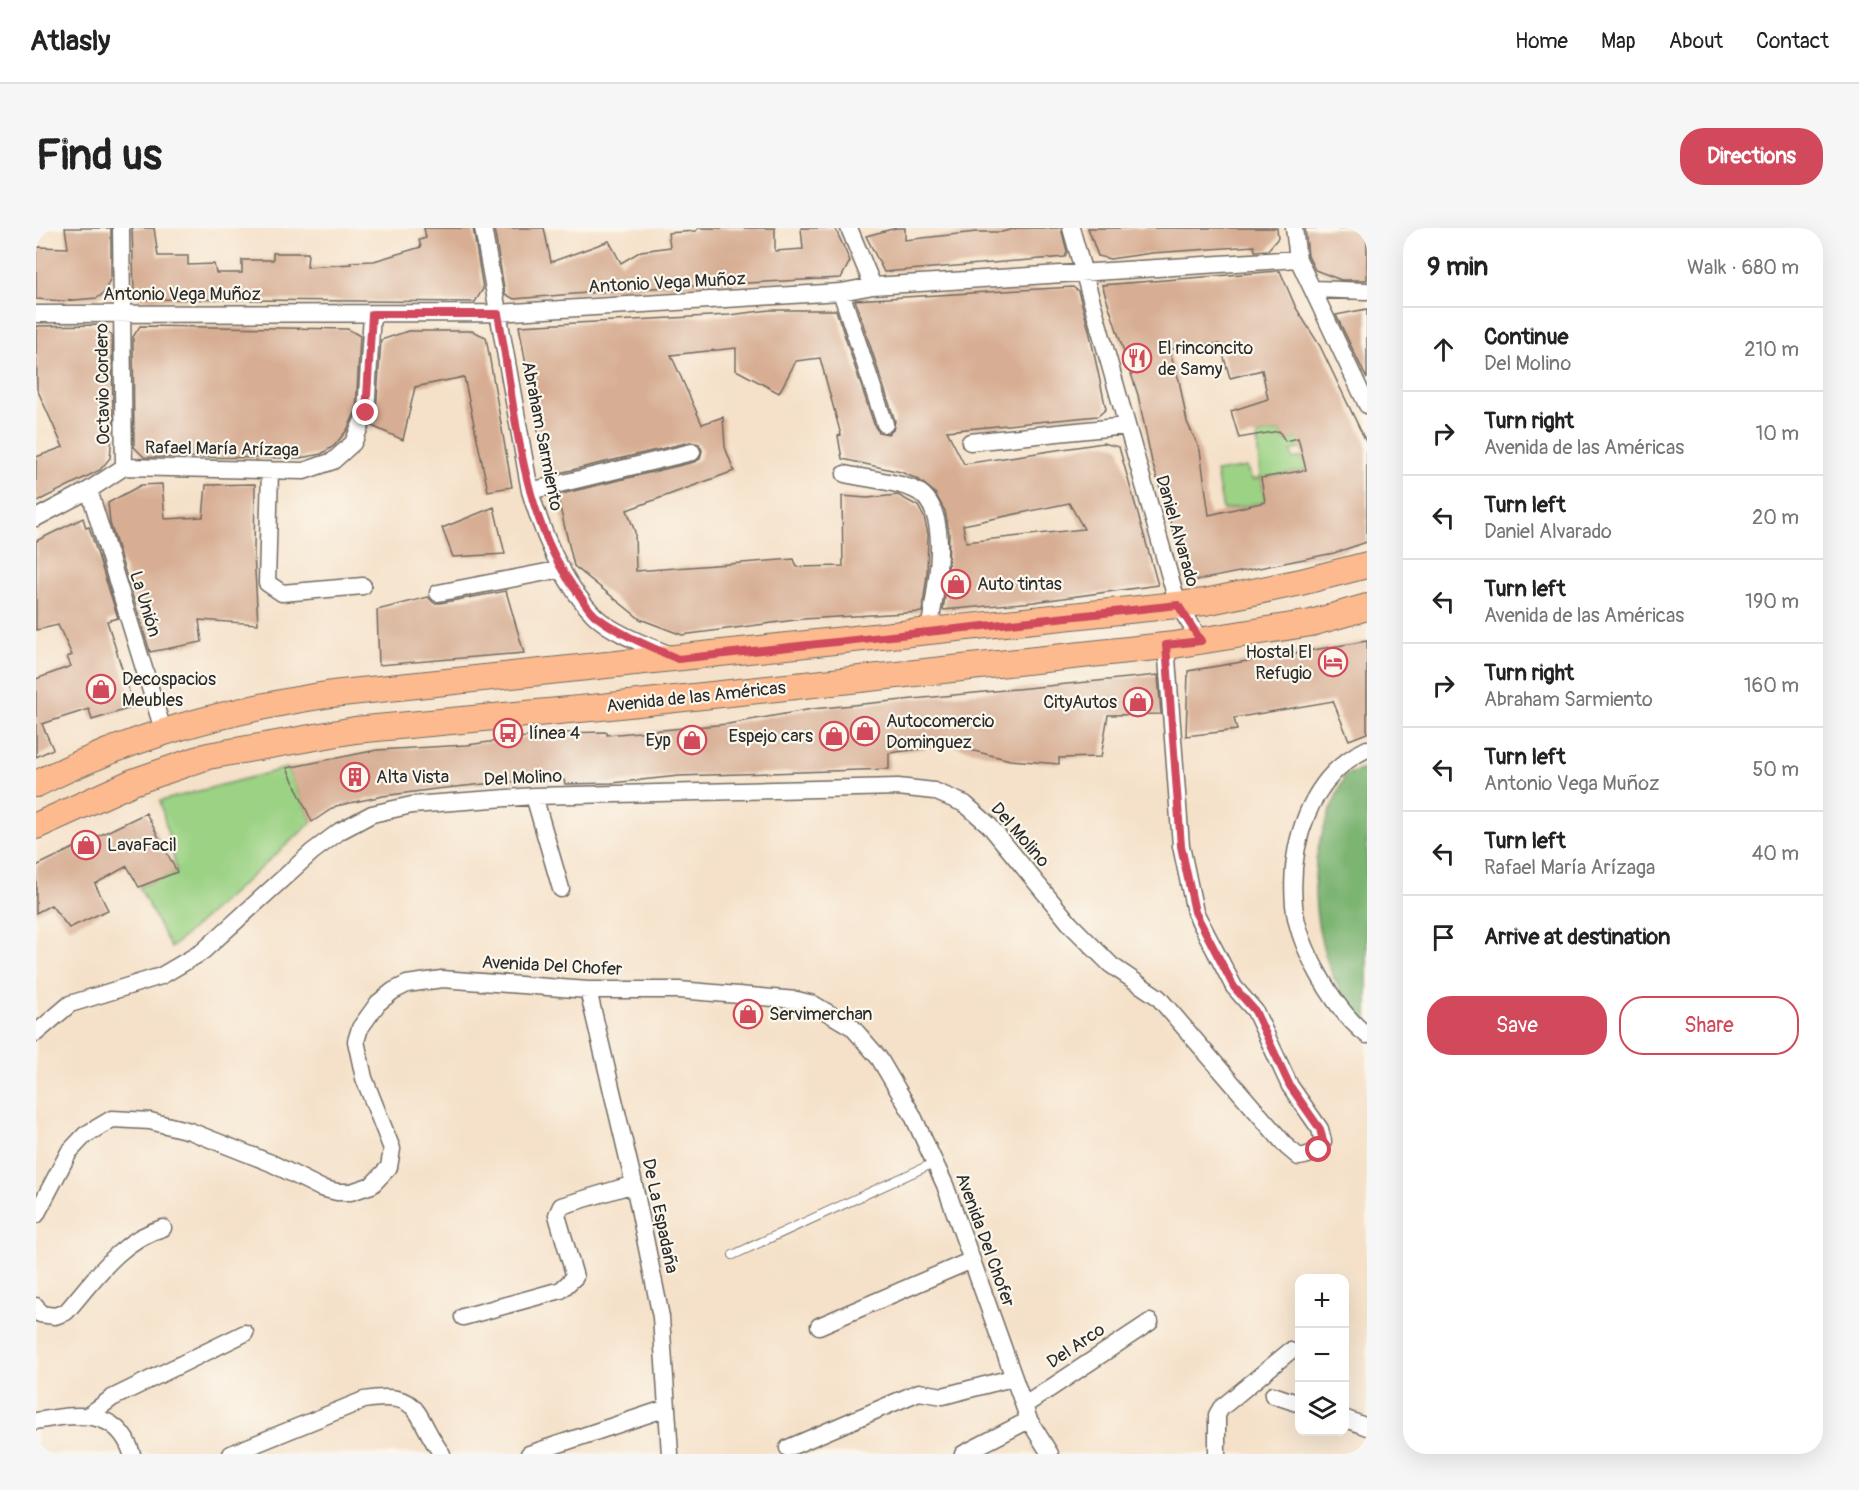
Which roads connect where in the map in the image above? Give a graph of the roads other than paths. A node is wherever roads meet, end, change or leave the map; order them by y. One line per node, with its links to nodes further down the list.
1 (121, 228): 13 (street, Octavio Cordero)
2 (483, 228): 15 (street, Abraham Sarmiento)
3 (849, 228): 8 (street)
4 (1071, 228): 7 (street, Daniel Alvarado)
5 (1294, 228): 6 (street)
6 (1298, 258): 7 (street, Antonio Vega Muñoz); 9 (street)
7 (1083, 271): 8 (street, Antonio Vega Muñoz); 18 (street, Daniel Alvarado)
8 (873, 286): 11 (street, Antonio Vega Muñoz)
9 (1314, 289): 10 (street); 16 (street)
10 (1367, 291)
11 (842, 292): 15 (street, Antonio Vega Muñoz); 17 (street)
12 (36, 314): 13 (street, Antonio Vega Muñoz)
13 (121, 314): 14 (street, Antonio Vega Muñoz); 21 (street, Octavio Cordero)
14 (372, 314): 15 (street, Antonio Vega Muñoz); 22 (street, Rafael María Arízaga)
15 (498, 314): 25 (street, Abraham Sarmiento)
16 (1367, 405)
17 (885, 424)
18 (1126, 426): 19 (street); 31 (street, Daniel Alvarado)
19 (970, 442)
20 (692, 452): 25 (street)
21 (124, 467): 22 (street, Rafael María Arízaga); 24 (street, Rafael María Arízaga)
22 (270, 470): 29 (street)
23 (845, 474): 33 (street)
24 (89, 490): 26 (street, Rafael María Arízaga); 37 (street, La Unión)
25 (530, 491): 28 (street, Abraham Sarmiento)
26 (36, 518)
27 (1367, 565): 31 (main road)
28 (562, 569): 30 (street); 36 (street, Abraham Sarmiento)
29 (363, 585)
30 (438, 593)
31 (1178, 605): 33 (main road); 34 (street, Daniel Alvarado)
32 (1367, 607): 34 (main road, Avenida de las Américas)
33 (929, 631): 36 (main road)
34 (1201, 641): 35 (main road, Avenida de las Américas)
35 (1166, 645): 40 (street, Del Molino); 41 (main road, Avenida de las Américas)
36 (678, 659): 37 (main road)
37 (163, 730): 39 (main road)
38 (1367, 749): 45 (street)
39 (36, 784)
40 (534, 796): 42 (street); 44 (street, Del Molino)
41 (36, 826)
42 (561, 889)
43 (588, 990): 46 (street, Avenida Del Chofer); 47 (street, De La Espadaña); 48 (street, Avenida Del Chofer)
44 (36, 1034)
45 (1367, 1035)
46 (936, 1162): 50 (lane); 51 (street, Avenida Del Chofer)
47 (634, 1184): 53 (street); 61 (street, De La Espadaña)
48 (36, 1215)
49 (163, 1228): 52 (street)
50 (733, 1255)
51 (972, 1260): 55 (street); 58 (street, Avenida Del Chofer)
52 (36, 1306)
53 (463, 1317)
54 (1150, 1322): 62 (street, Del Arco)
55 (819, 1326)
56 (245, 1333): 63 (street)
57 (1290, 1351): 76 (street)
58 (1012, 1378): 62 (street, Avenida Del Chofer); 68 (street)
59 (1273, 1395): 60 (street)
60 (1295, 1403)
61 (667, 1408): 72 (street); 73 (street, De La Espadaña)
62 (1027, 1412): 74 (street, Del Arco); 75 (street, Avenida Del Chofer)
63 (89, 1415): 65 (street); 69 (street)
64 (1349, 1420): 66 (street)
65 (36, 1421)
66 (1367, 1427)
67 (264, 1448): 70 (street); 71 (street)
68 (788, 1448)
69 (132, 1454)
70 (231, 1454)
71 (442, 1454)
72 (528, 1454)
73 (670, 1454)
74 (963, 1454)
75 (1050, 1454)
76 (1217, 1454)

